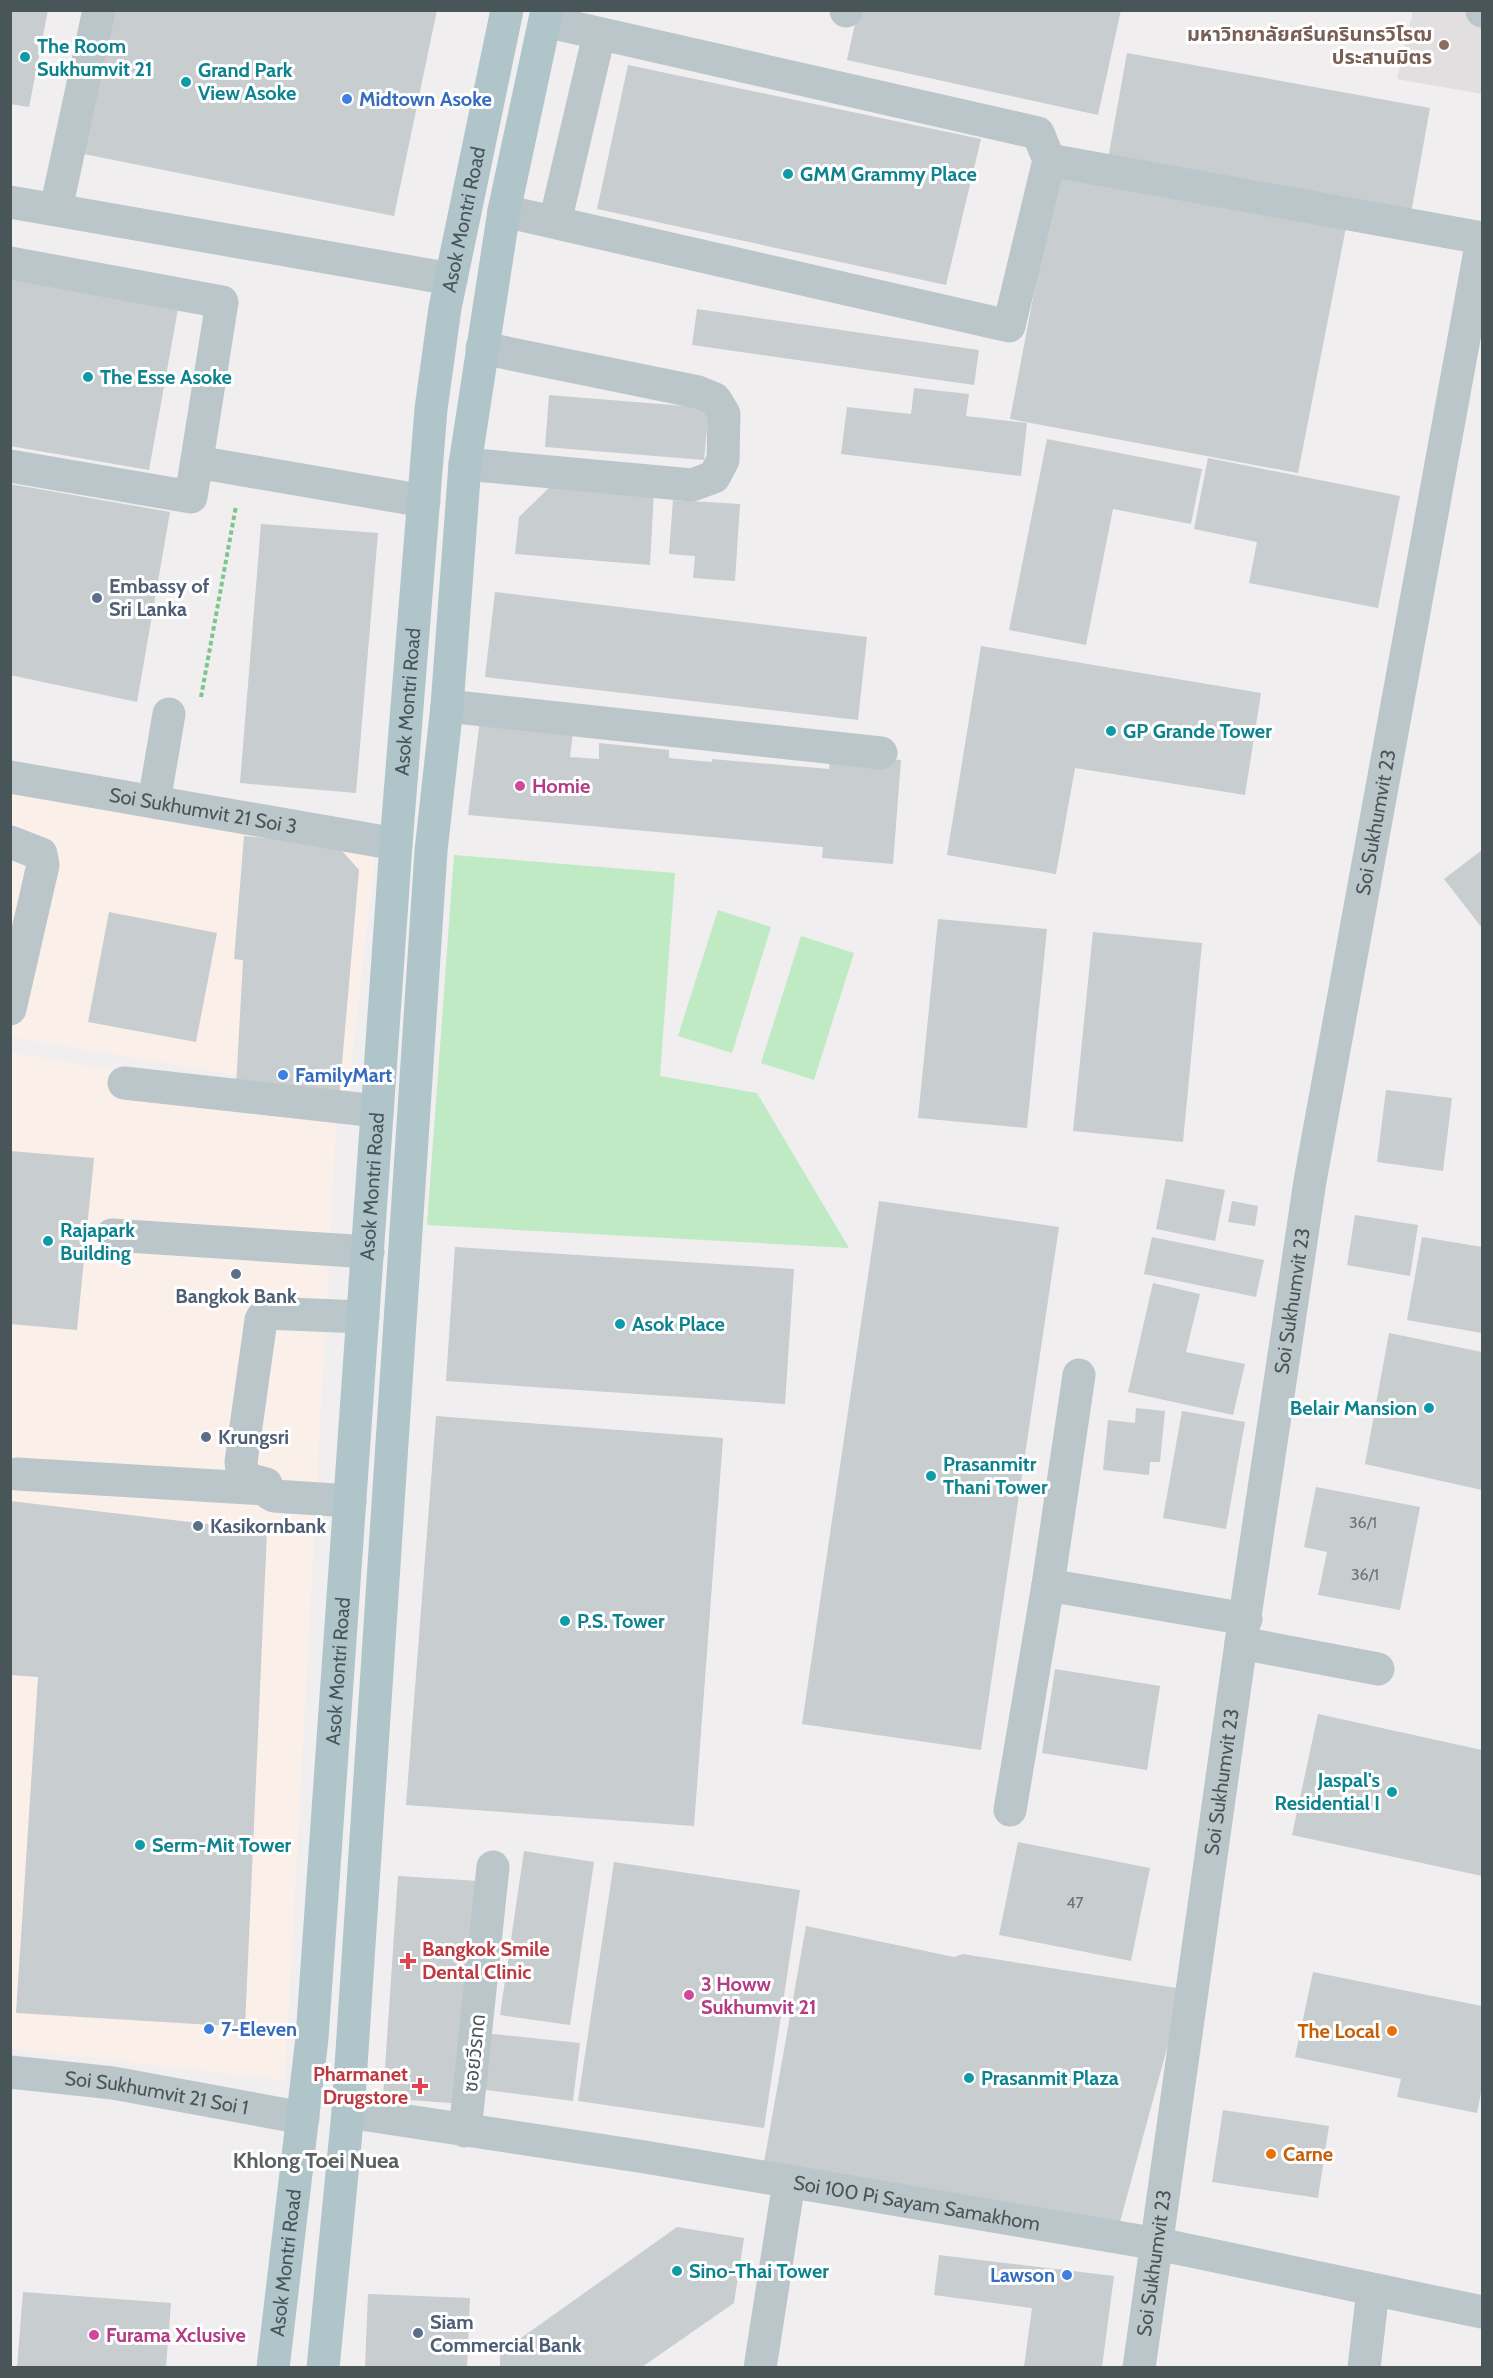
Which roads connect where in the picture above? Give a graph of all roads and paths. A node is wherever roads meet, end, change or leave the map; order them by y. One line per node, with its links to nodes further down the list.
1 (99, 10): 7 (street)
2 (507, 10): 12 (main road, Asok Montri Road)
3 (546, 16): 4 (street); 8 (main road, Asok Montri Road)
4 (598, 35): 5 (street); 9 (street)
5 (1049, 160): 9 (street); 10 (street)
6 (10, 202): 7 (street)
7 (56, 209): 12 (street)
8 (504, 212): 9 (street); 13 (main road, Asok Montri Road)
9 (555, 222)
10 (1482, 239): 37 (street, Soi Sukhumvit 23)
11 (10, 263): 14 (street)
12 (451, 279): 18 (main road, Asok Montri Road)
13 (482, 348): 15 (main road, Asok Montri Road); 15 (street)
14 (197, 462): 16 (street); 18 (street)
15 (465, 464): 19 (main road, Asok Montri Road)
16 (10, 466)
17 (238, 497): 20 (path)
18 (424, 501): 25 (main road, Asok Montri Road)
19 (447, 706): 21 (street); 42 (main road, Asok Montri Road)
20 (184, 710): 23 (street)
21 (881, 753)
22 (10, 777): 23 (street, Soi Sukhumvit 21 Soi 3)
23 (154, 802): 25 (street, Soi Sukhumvit 21 Soi 3)
24 (10, 842): 26 (street)
25 (396, 844): 28 (main road, Asok Montri Road)
26 (10, 1008)
27 (124, 1083): 28 (street)
28 (377, 1111): 30 (main road, Asok Montri Road)
29 (112, 1235): 30 (street)
30 (368, 1252): 31 (main road, Asok Montri Road)
31 (363, 1317): 34 (street); 35 (main road, Asok Montri Road)
32 (1079, 1375): 36 (street)
33 (17, 1474): 34 (street)
34 (268, 1489): 35 (street)
35 (350, 1501): 43 (main road, Asok Montri Road)
36 (1048, 1585): 37 (street); 39 (street)
37 (1243, 1631): 38 (street); 46 (street, Soi Sukhumvit 23)
38 (1378, 1669)
39 (1010, 1810)
40 (493, 1867): 44 (street, ซอยวีรทด)
41 (10, 2072): 43 (street, Soi Sukhumvit 21 Soi 1)
42 (348, 2112): 44 (street, Soi 100 Pi Sayam Samakhom); 50 (main road, Asok Montri Road)
43 (303, 2118): 49 (main road, Asok Montri Road)
44 (465, 2131): 45 (street, Soi 100 Pi Sayam Samakhom)
45 (789, 2182): 46 (street, Soi 100 Pi Sayam Samakhom); 51 (street)
46 (1158, 2244): 47 (street, Soi 100 Pi Sayam Samakhom); 52 (street, Soi Sukhumvit 23)
47 (1374, 2290): 48 (street, Soi 100 Pi Sayam Samakhom); 53 (street)
48 (1482, 2312)
49 (273, 2367)
50 (323, 2367)
51 (760, 2367)
52 (1139, 2367)
53 (1364, 2367)

